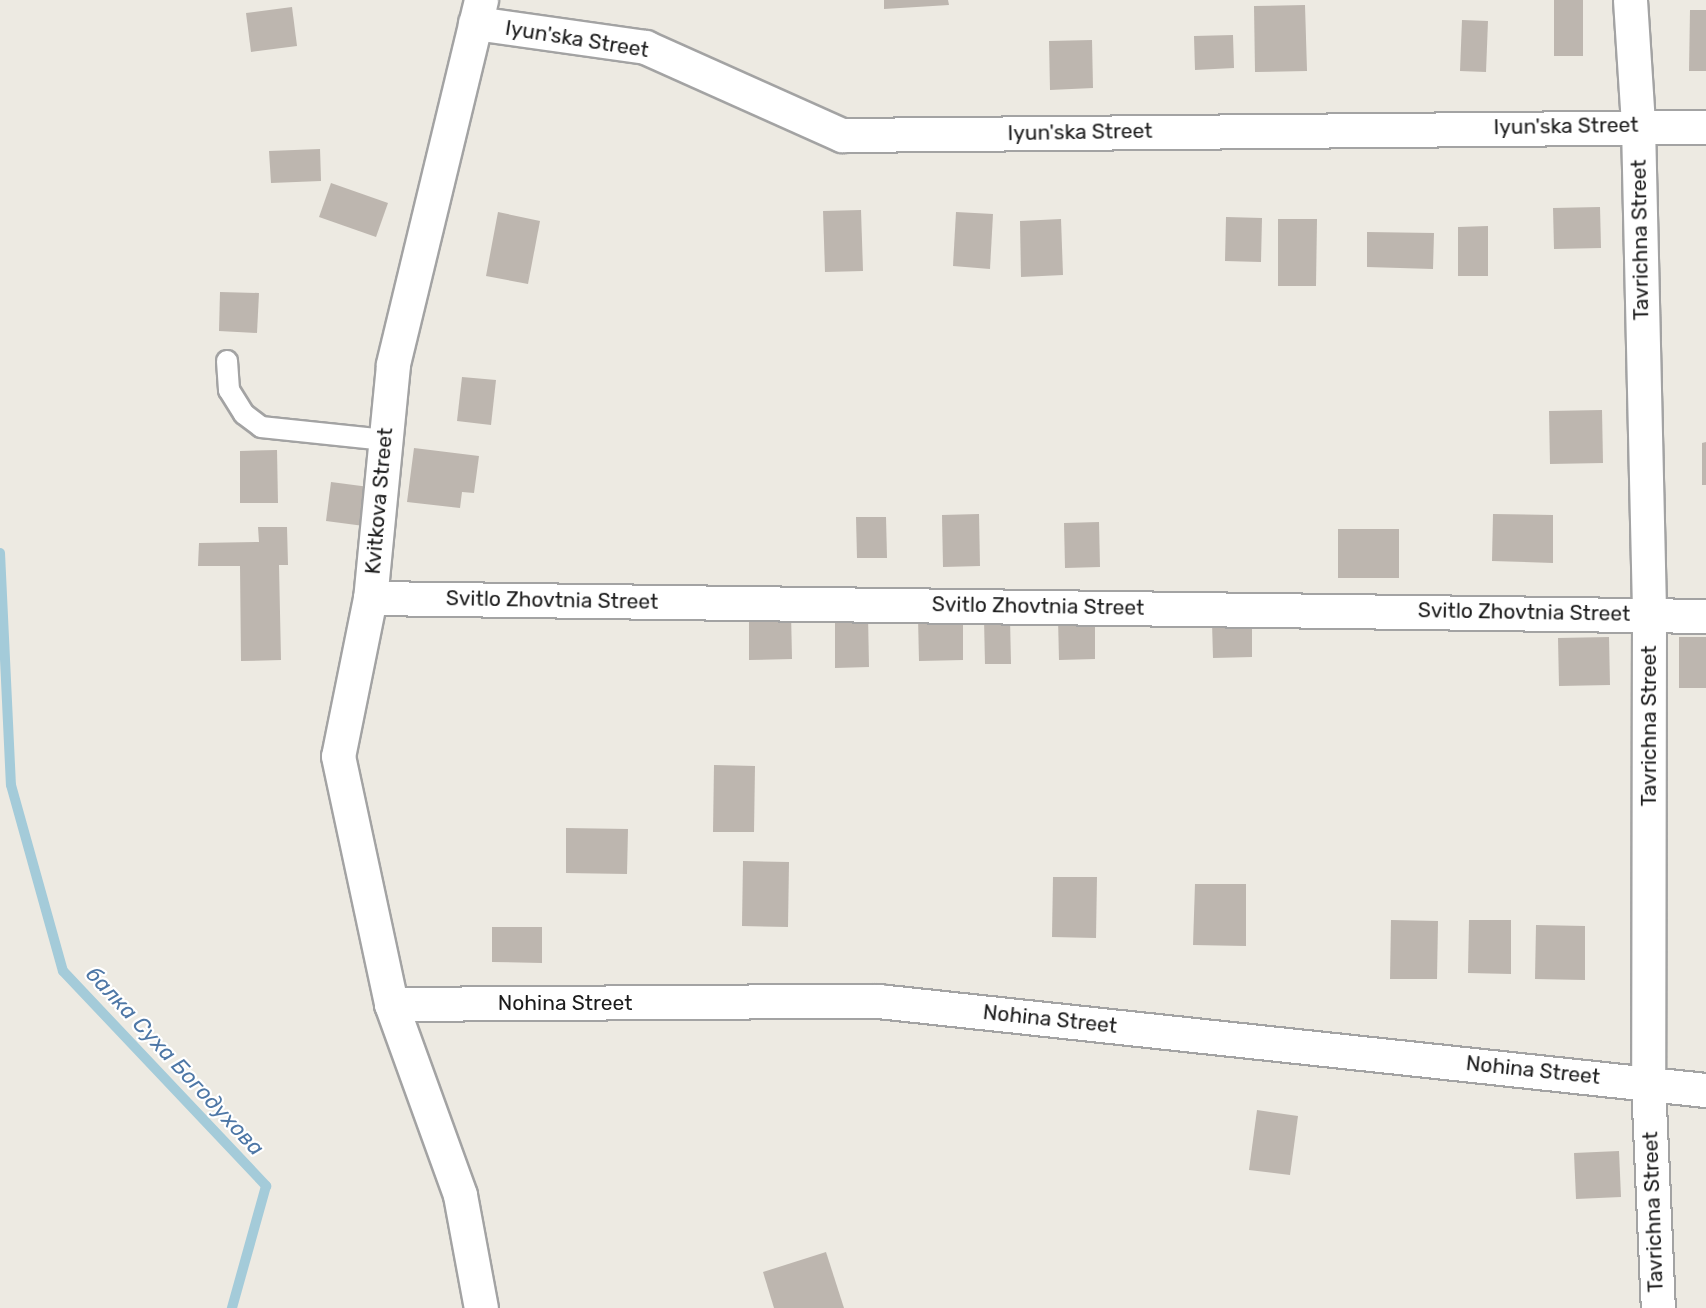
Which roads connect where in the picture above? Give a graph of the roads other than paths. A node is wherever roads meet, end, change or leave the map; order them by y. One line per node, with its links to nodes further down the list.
1 (1630, 0): 3 (street, Tavrichna Street)
2 (478, 12): 3 (street, Iyun'ska Street); 6 (street, Kvitkova Street)
3 (1638, 125): 4 (street, Iyun'ska Street); 8 (street, Tavrichna Street)
4 (1706, 127)
5 (227, 361): 6 (lane)
6 (385, 441): 7 (street, Kvitkova Street)
7 (370, 598): 8 (street, Svitlo Zhovtnia Street); 10 (street, Kvitkova Street)
8 (1649, 614): 9 (street, Svitlo Zhovtnia Street); 11 (street, Tavrichna Street)
9 (1706, 616)
10 (391, 1004): 11 (street, Nohina Street); 13 (street, Kvitkova Street)
11 (1648, 1082): 12 (street, Nohina Street); 14 (street, Tavrichna Street)
12 (1706, 1090)
13 (482, 1308)
14 (1658, 1308)

